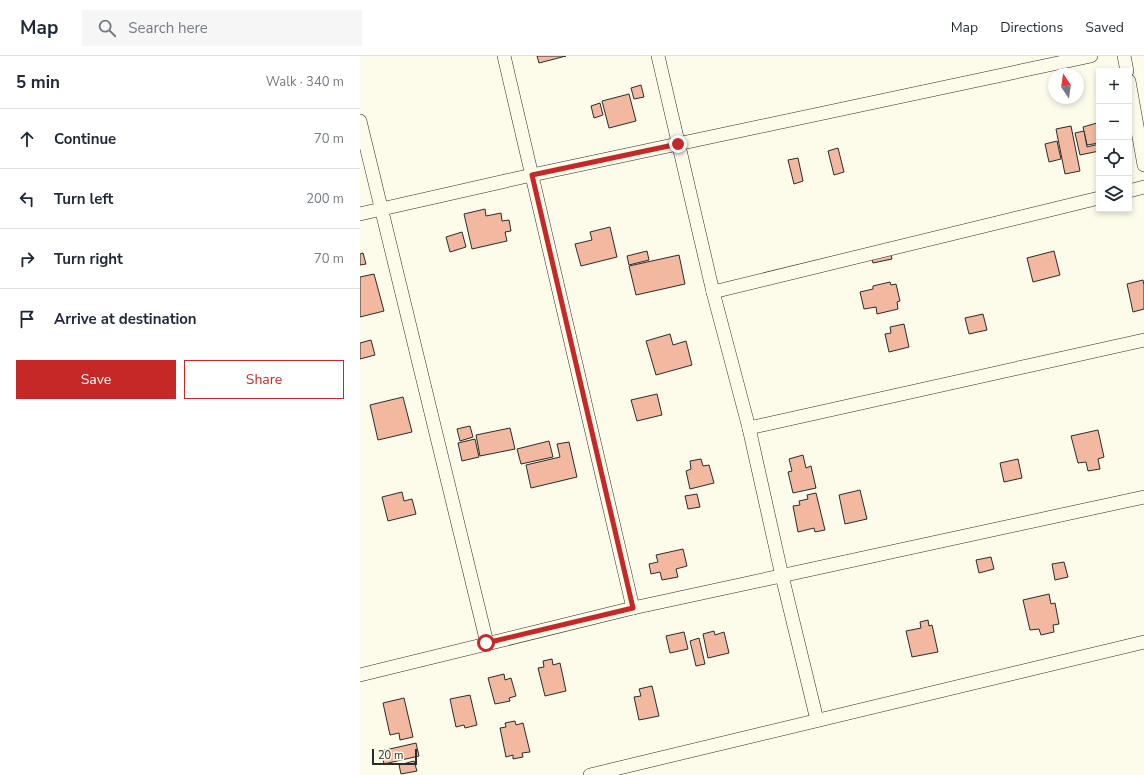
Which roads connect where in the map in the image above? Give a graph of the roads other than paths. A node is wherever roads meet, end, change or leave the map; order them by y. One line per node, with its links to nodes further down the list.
1 (504, 56): 11 (street)
2 (658, 56): 9 (street)
3 (1091, 56): 9 (street)
4 (1124, 56): 5 (street)
5 (1126, 68)
6 (1132, 93): 8 (street)
7 (360, 121): 15 (street)
8 (1140, 122): 10 (street)
9 (678, 144): 11 (street); 17 (street)
10 (1144, 165)
11 (532, 175): 15 (street); 22 (street)
12 (1144, 187): 13 (street)
13 (1132, 190)
14 (1096, 199): 17 (street)
15 (381, 209): 16 (street); 24 (street)
16 (360, 214)
17 (713, 292): 19 (street)
18 (1144, 340): 19 (street)
19 (749, 428): 21 (street)
20 (1144, 496): 21 (street)
21 (782, 576): 22 (street); 26 (street)
22 (633, 608): 24 (street)
23 (1144, 642): 26 (street)
24 (486, 643): 25 (street)
25 (360, 675)
26 (818, 720): 27 (street)
27 (590, 775)

